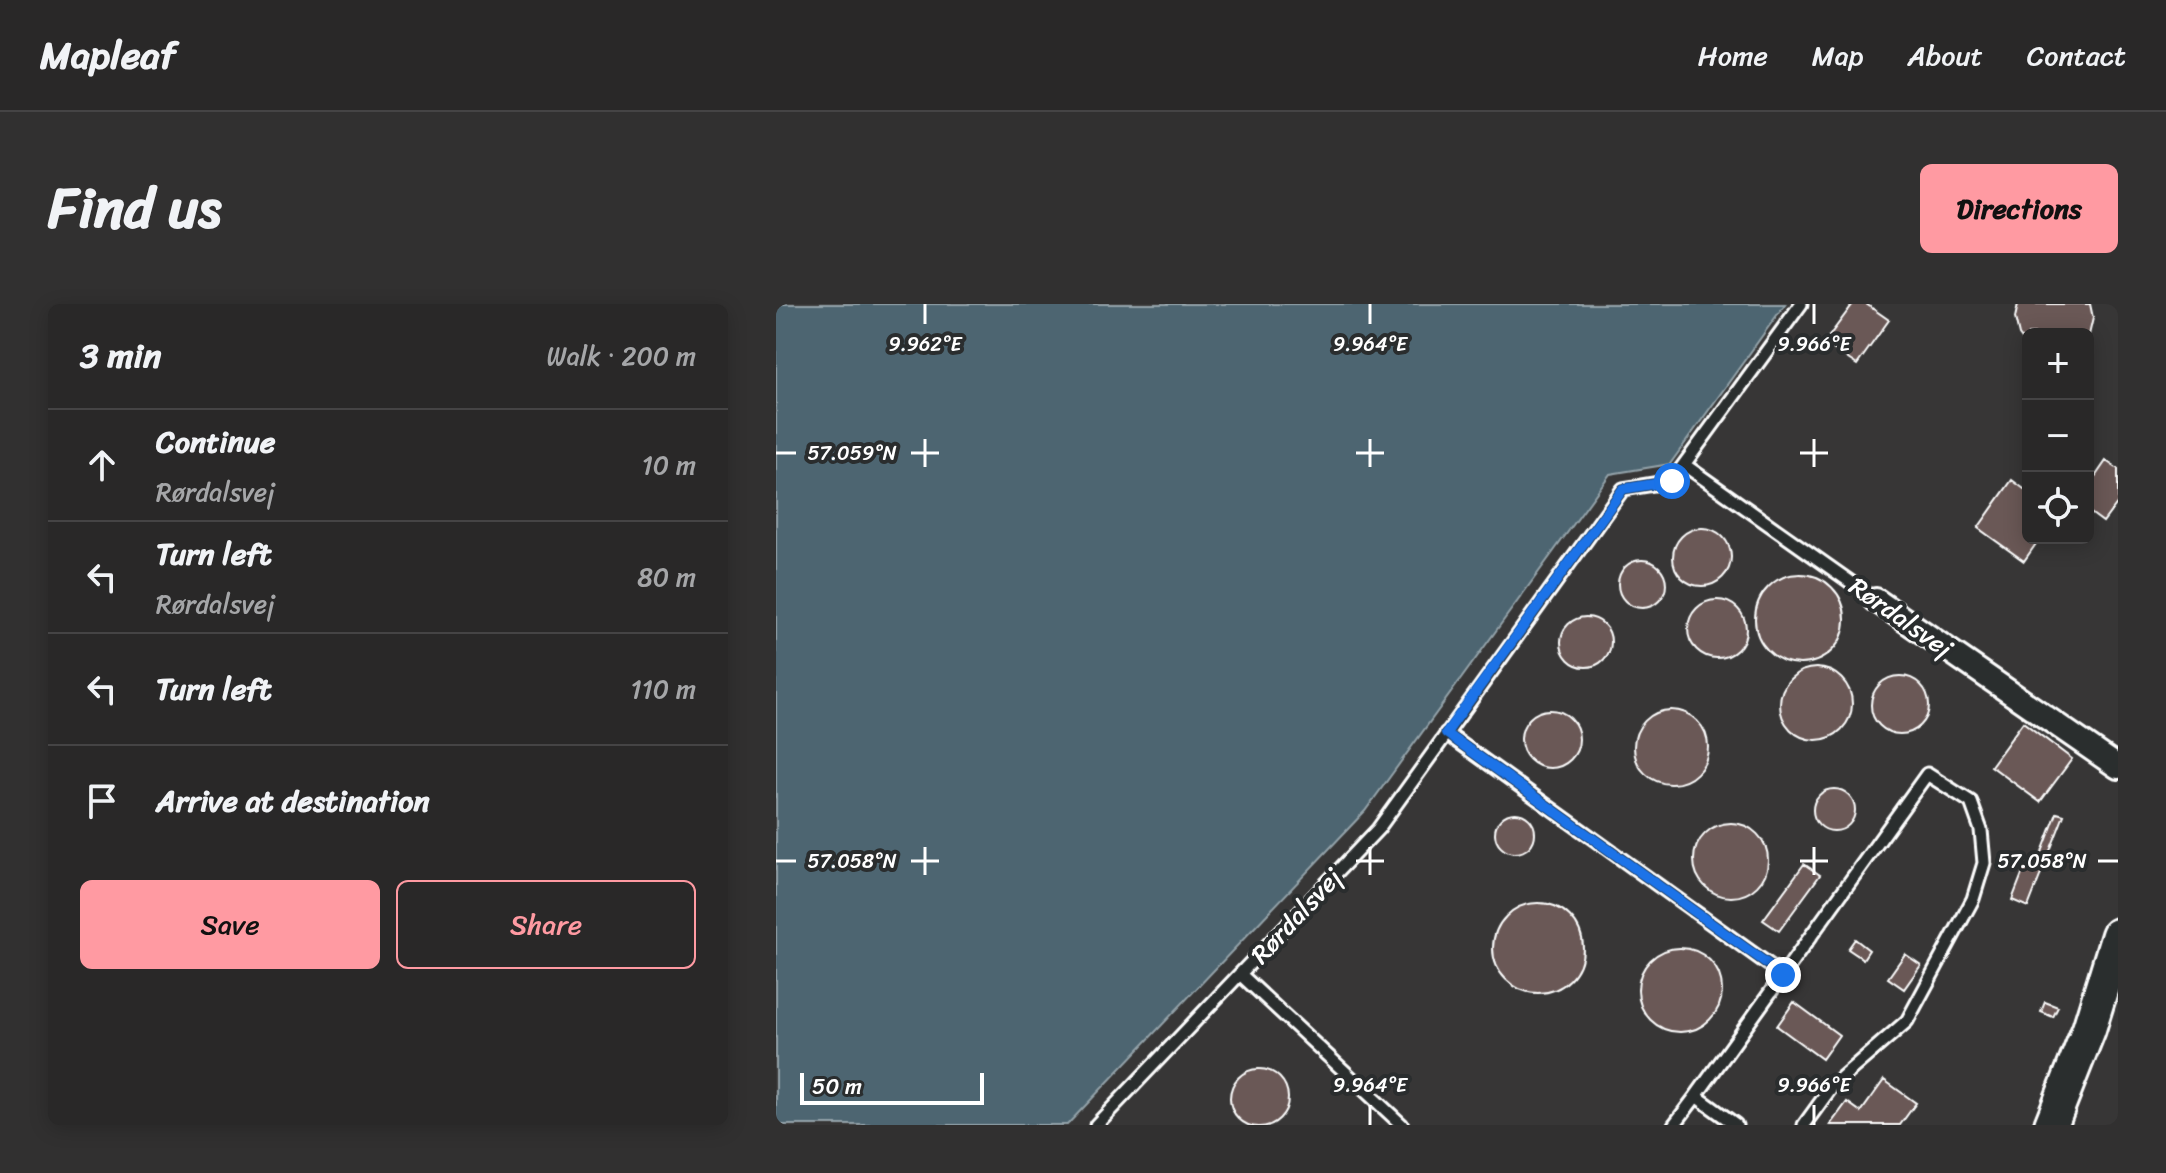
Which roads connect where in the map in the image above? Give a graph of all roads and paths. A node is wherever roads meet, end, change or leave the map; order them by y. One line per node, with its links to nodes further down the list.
1 (1801, 304): 2 (lane, Rørdalsvej)
2 (1686, 466): 3 (lane, Rørdalsvej); 4 (lane, Rørdalsvej)
3 (1876, 600): 5 (street, Rørdalsvej)
4 (1446, 733): 7 (lane, Rørdalsvej); 8 (lane)
5 (2118, 767)
6 (2118, 935): 15 (street)
7 (1240, 974): 10 (lane, Rørdalsvej); 11 (lane, Rørdalsvej)
8 (1783, 975): 9 (lane); 14 (lane)
9 (1696, 1096): 12 (lane); 13 (lane)
10 (1096, 1125)
11 (1402, 1125)
12 (1674, 1125)
13 (1736, 1125)
14 (1804, 1125)
15 (2051, 1125)

